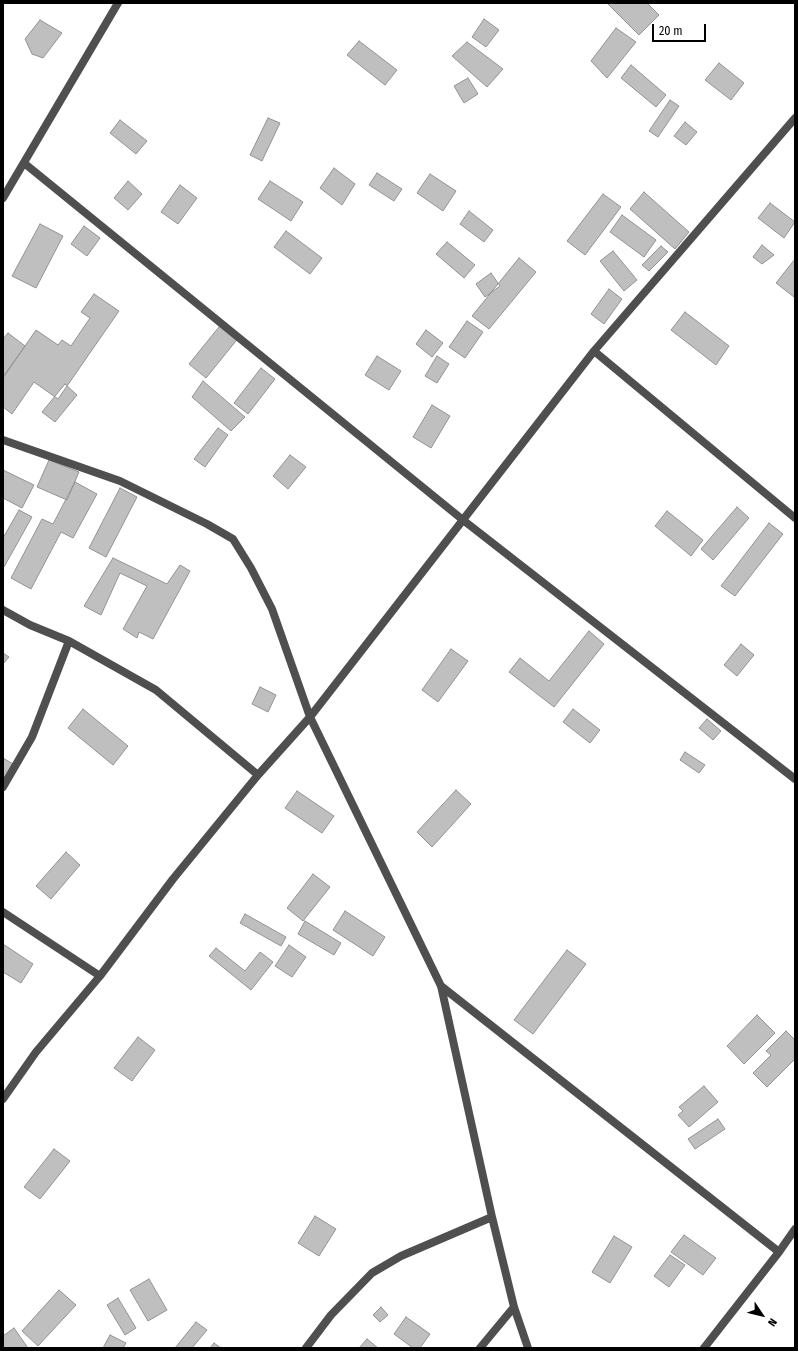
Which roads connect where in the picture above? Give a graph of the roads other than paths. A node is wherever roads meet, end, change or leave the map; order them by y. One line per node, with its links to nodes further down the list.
1 (118, 3): 3 (street)
2 (795, 118): 5 (street)
3 (24, 163): 4 (street); 8 (street)
4 (3, 198)
5 (594, 351): 7 (street); 8 (street)
6 (3, 440): 11 (street)
7 (795, 518)
8 (463, 520): 11 (street); 13 (street)
9 (3, 610): 10 (street)
10 (69, 641): 12 (street); 14 (street)
11 (310, 717): 12 (street); 17 (street)
12 (258, 775): 16 (street)
13 (795, 779)
14 (3, 787)
15 (3, 912): 16 (street)
16 (100, 976): 18 (street)
17 (442, 986): 19 (street); 21 (street)
18 (3, 1099)
19 (492, 1217): 22 (street); 23 (street)
20 (795, 1229): 21 (street)
21 (779, 1252): 26 (street)
22 (514, 1307): 24 (street); 25 (street)
23 (306, 1348)
24 (480, 1348)
25 (528, 1348)
26 (704, 1348)

